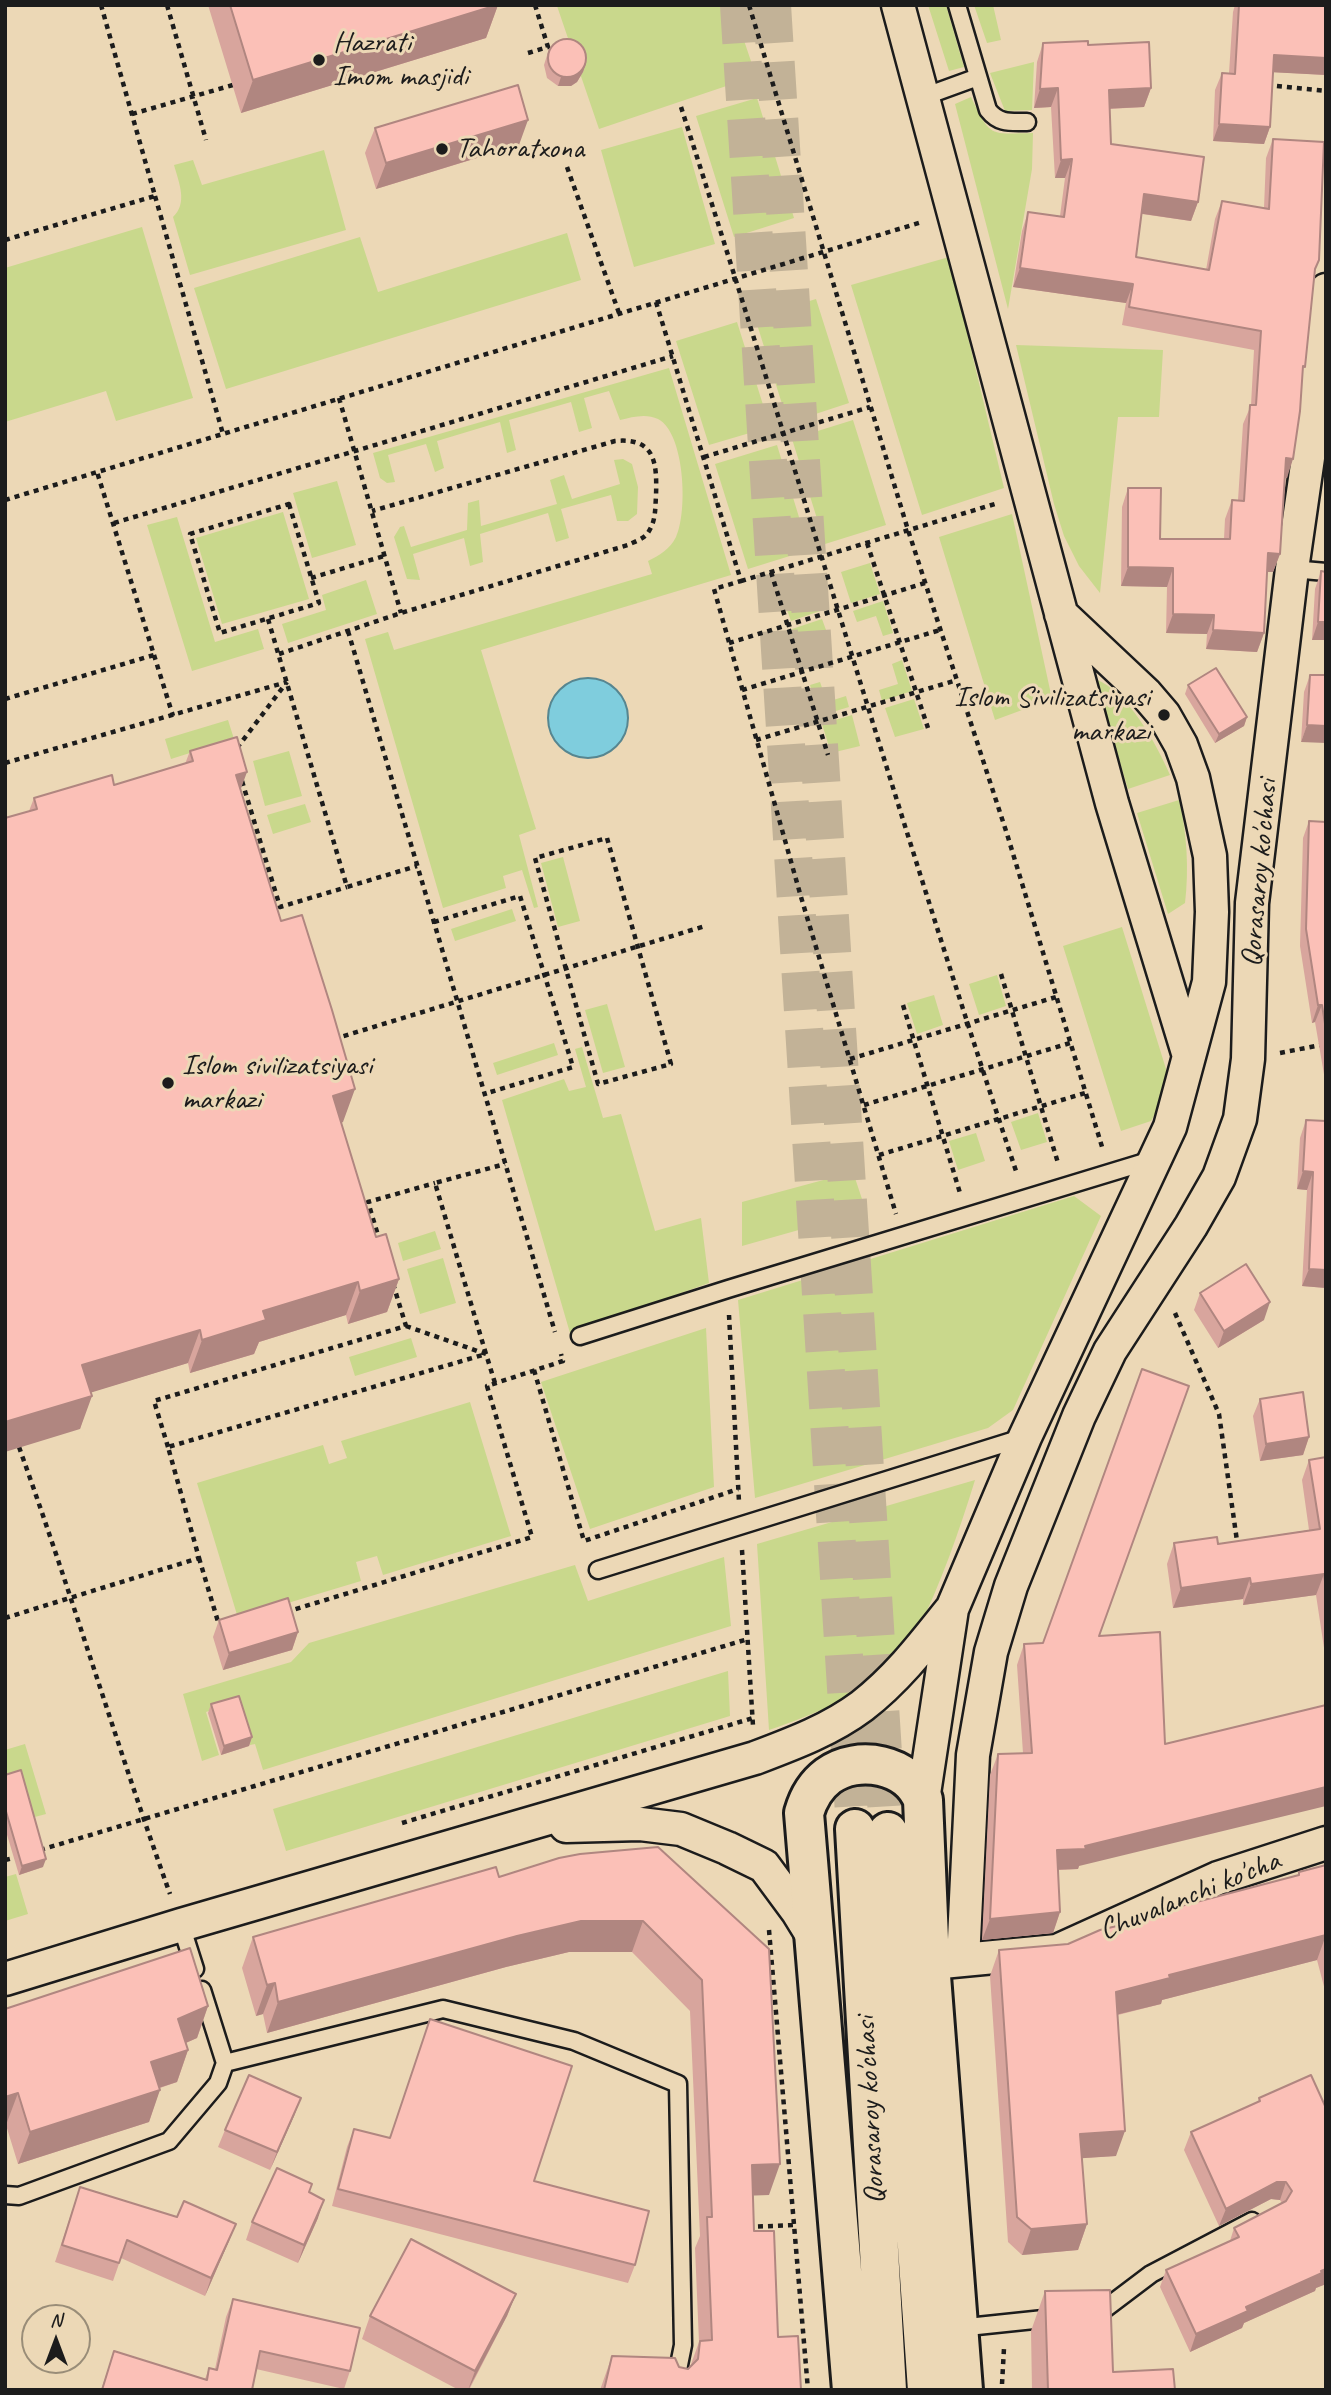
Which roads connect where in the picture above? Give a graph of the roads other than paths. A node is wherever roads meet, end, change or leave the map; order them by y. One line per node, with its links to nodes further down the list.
1 (898, 5): 4 (street)
2 (957, 5): 3 (lane)
3 (978, 77): 4 (lane); 5 (lane)
4 (923, 97): 10 (street)
5 (1027, 122)
6 (1326, 290): 7 (street, Qorasaroy ko'chasi)
7 (1320, 423): 8 (street, Qorasaroy ko'chasi)
8 (1292, 569): 9 (lane); 22 (street, Qorasaroy ko'chasi)
9 (1326, 572)
10 (1060, 614): 11 (street); 11 (street)
11 (1190, 1057): 12 (street)
12 (1154, 1159): 13 (lane); 14 (street)
13 (580, 1336)
14 (1025, 1437): 15 (lane); 16 (street)
15 (598, 1570)
16 (952, 1609): 17 (street); 18 (street)
17 (923, 1800): 21 (main road); 22 (main road)
18 (523, 1827): 20 (street); 21 (street)
19 (1326, 1843): 22 (street, Chuvalanchi ko'cha)
20 (180, 1924): 23 (street); 24 (lane)
21 (814, 1938): 29 (main road)
22 (946, 1961): 27 (main road)
23 (5, 1979)
24 (225, 2063): 25 (lane); 28 (lane)
25 (5, 2195)
26 (1262, 2216): 27 (lane)
27 (958, 2328): 32 (main road)
28 (674, 2390)
29 (852, 2390)
30 (887, 2390): 31 (main road, Qorasaroy ko'chasi)
31 (927, 2390)
32 (963, 2390)

